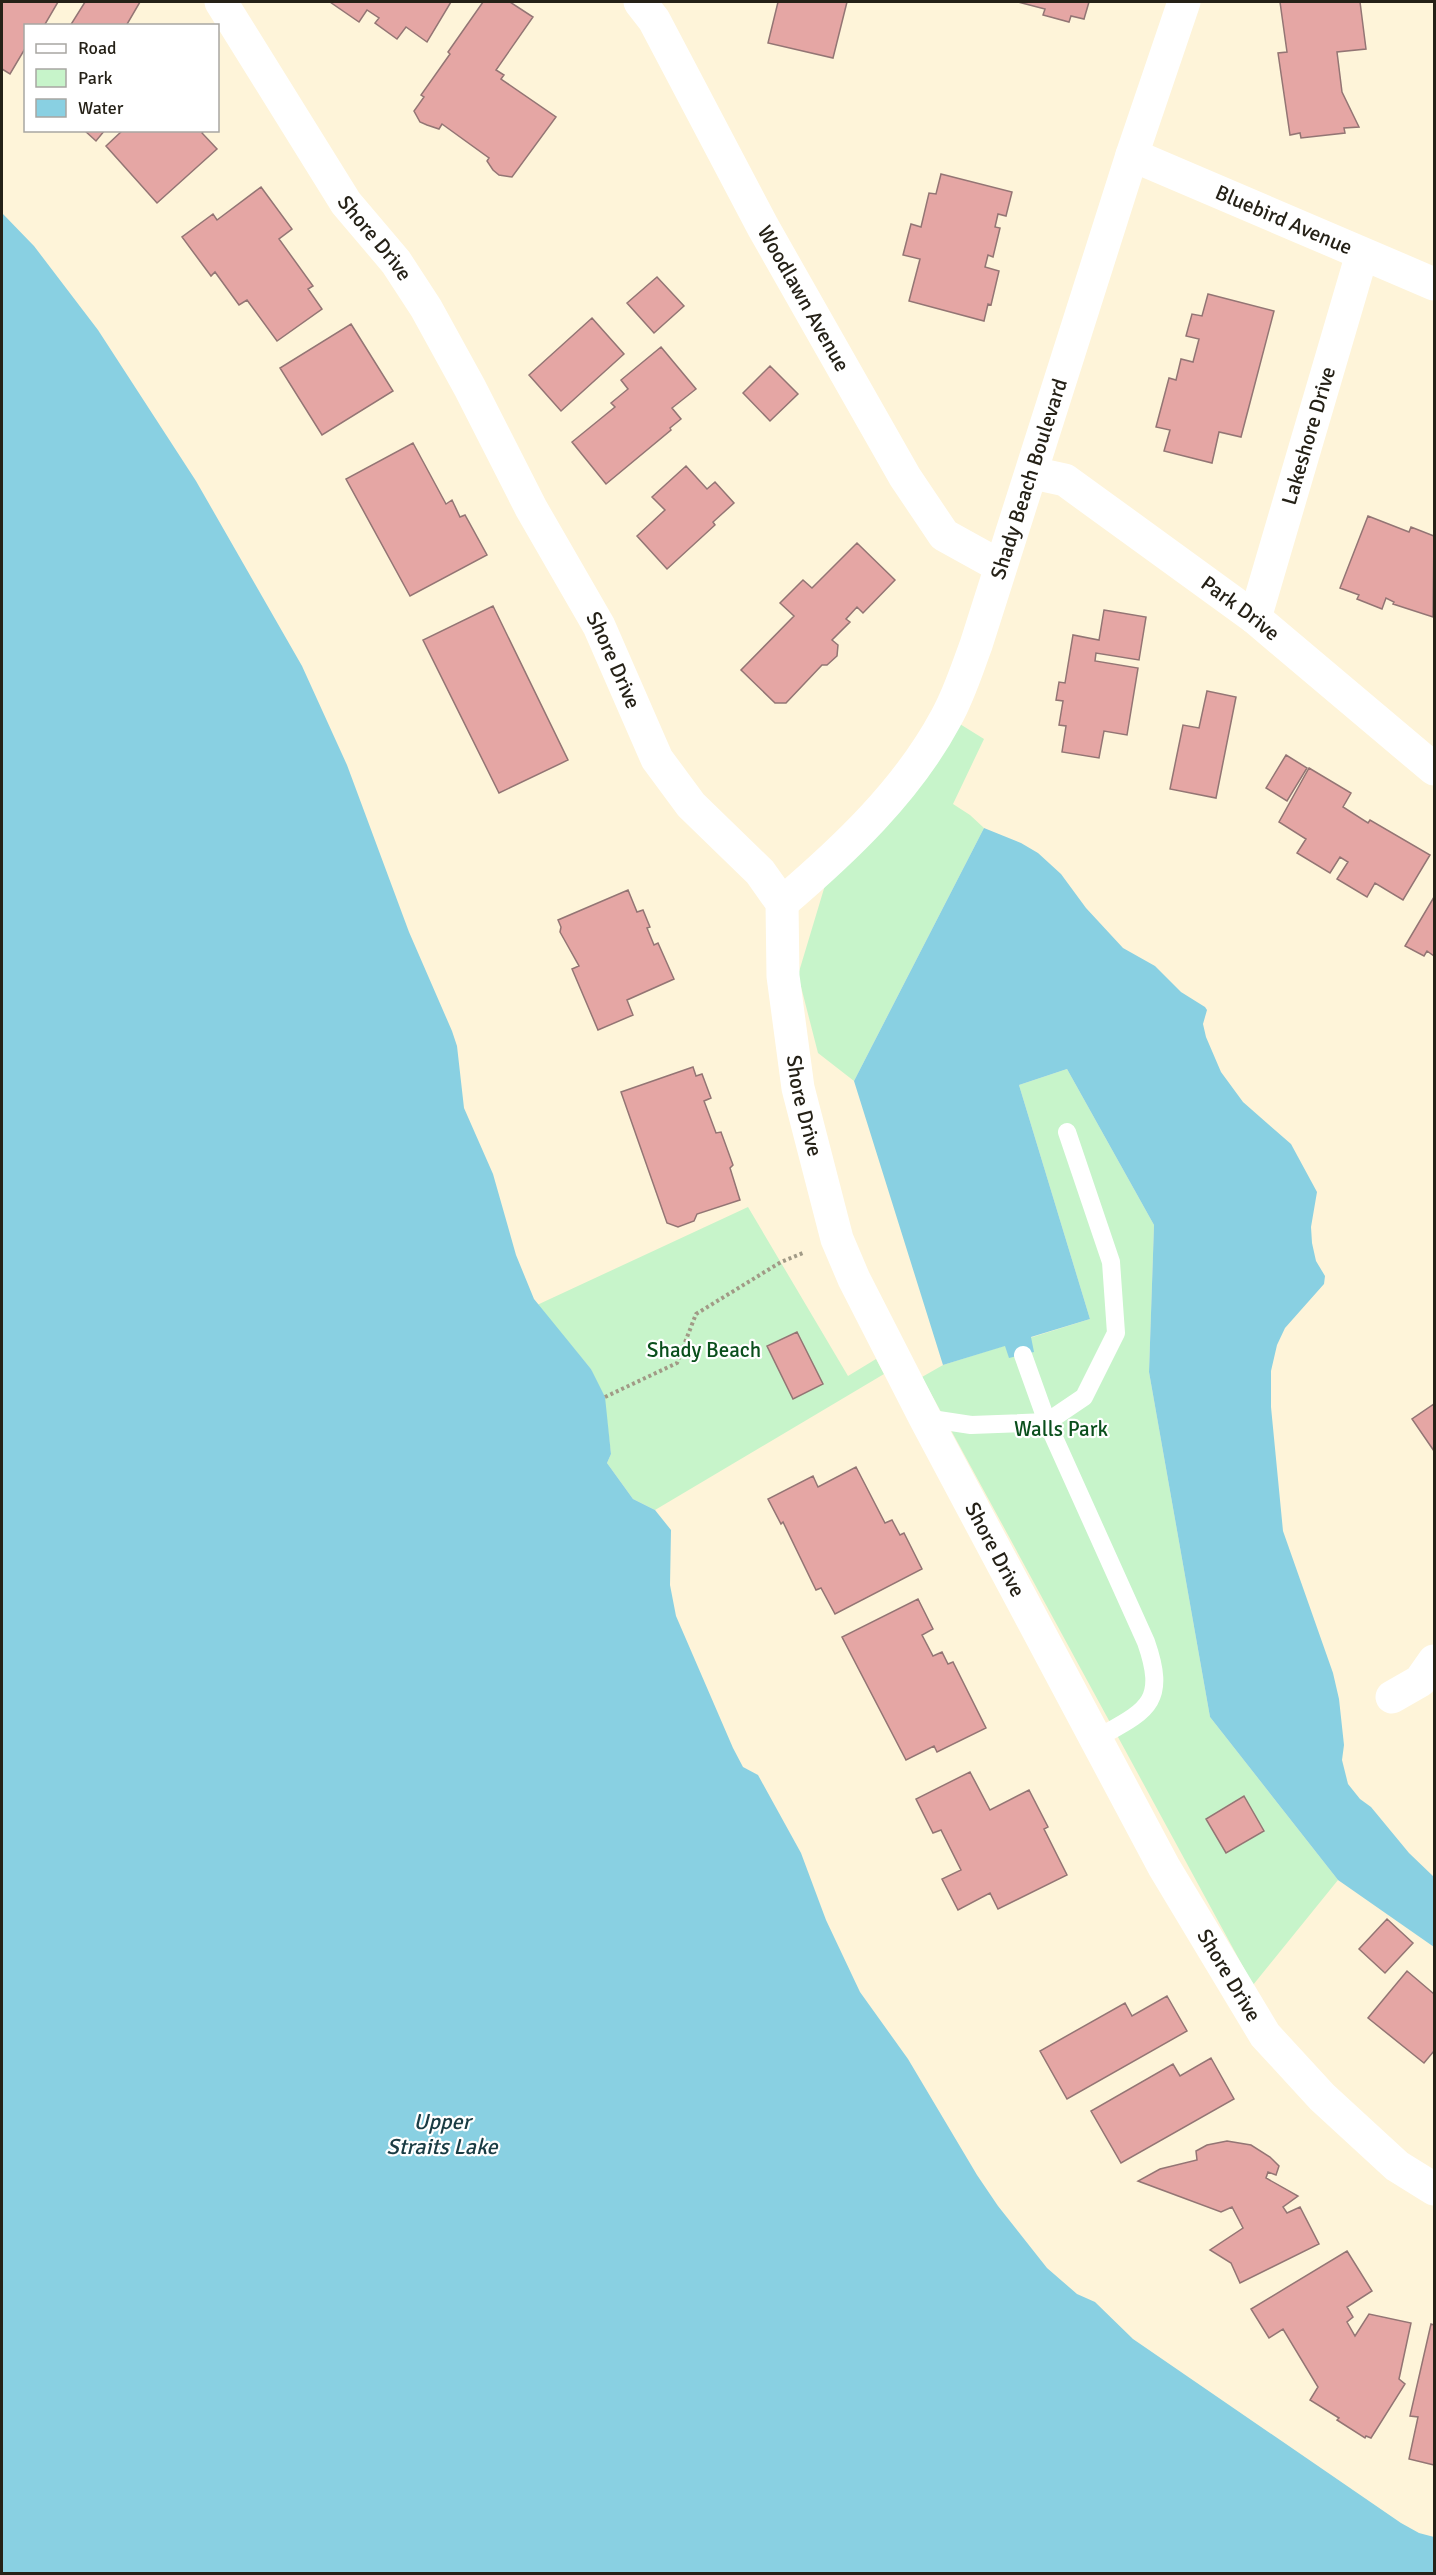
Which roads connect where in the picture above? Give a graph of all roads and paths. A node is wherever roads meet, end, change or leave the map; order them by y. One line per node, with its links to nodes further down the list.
1 (220, 2): 11 (street, Shore Drive)
2 (1184, 2): 4 (street, Shady Beach Boulevard)
3 (651, 8): 8 (street, Woodlawn Avenue)
4 (1132, 155): 5 (street, Bluebird Avenue); 7 (street, Shady Beach Boulevard)
5 (1362, 254): 6 (street, Bluebird Avenue); 9 (street, Lakeshore Drive)
6 (1434, 284)
7 (1033, 473): 8 (street, Shady Beach Boulevard); 9 (street, Park Drive)
8 (1000, 566): 11 (street, Shady Beach Boulevard)
9 (1255, 618): 10 (street, Park Drive)
10 (1434, 768)
11 (782, 903): 13 (street, Shore Drive)
12 (1067, 1132): 17 (lane)
13 (837, 1239): 15 (path); 16 (street, Shore Drive)
14 (1023, 1355): 17 (lane)
15 (605, 1397)
16 (924, 1418): 17 (lane); 20 (street, Shore Drive)
17 (1047, 1422): 20 (lane)
18 (1434, 1661): 19 (street)
19 (1392, 1697)
20 (1094, 1740): 21 (street, Shore Drive)
21 (1434, 2189)

